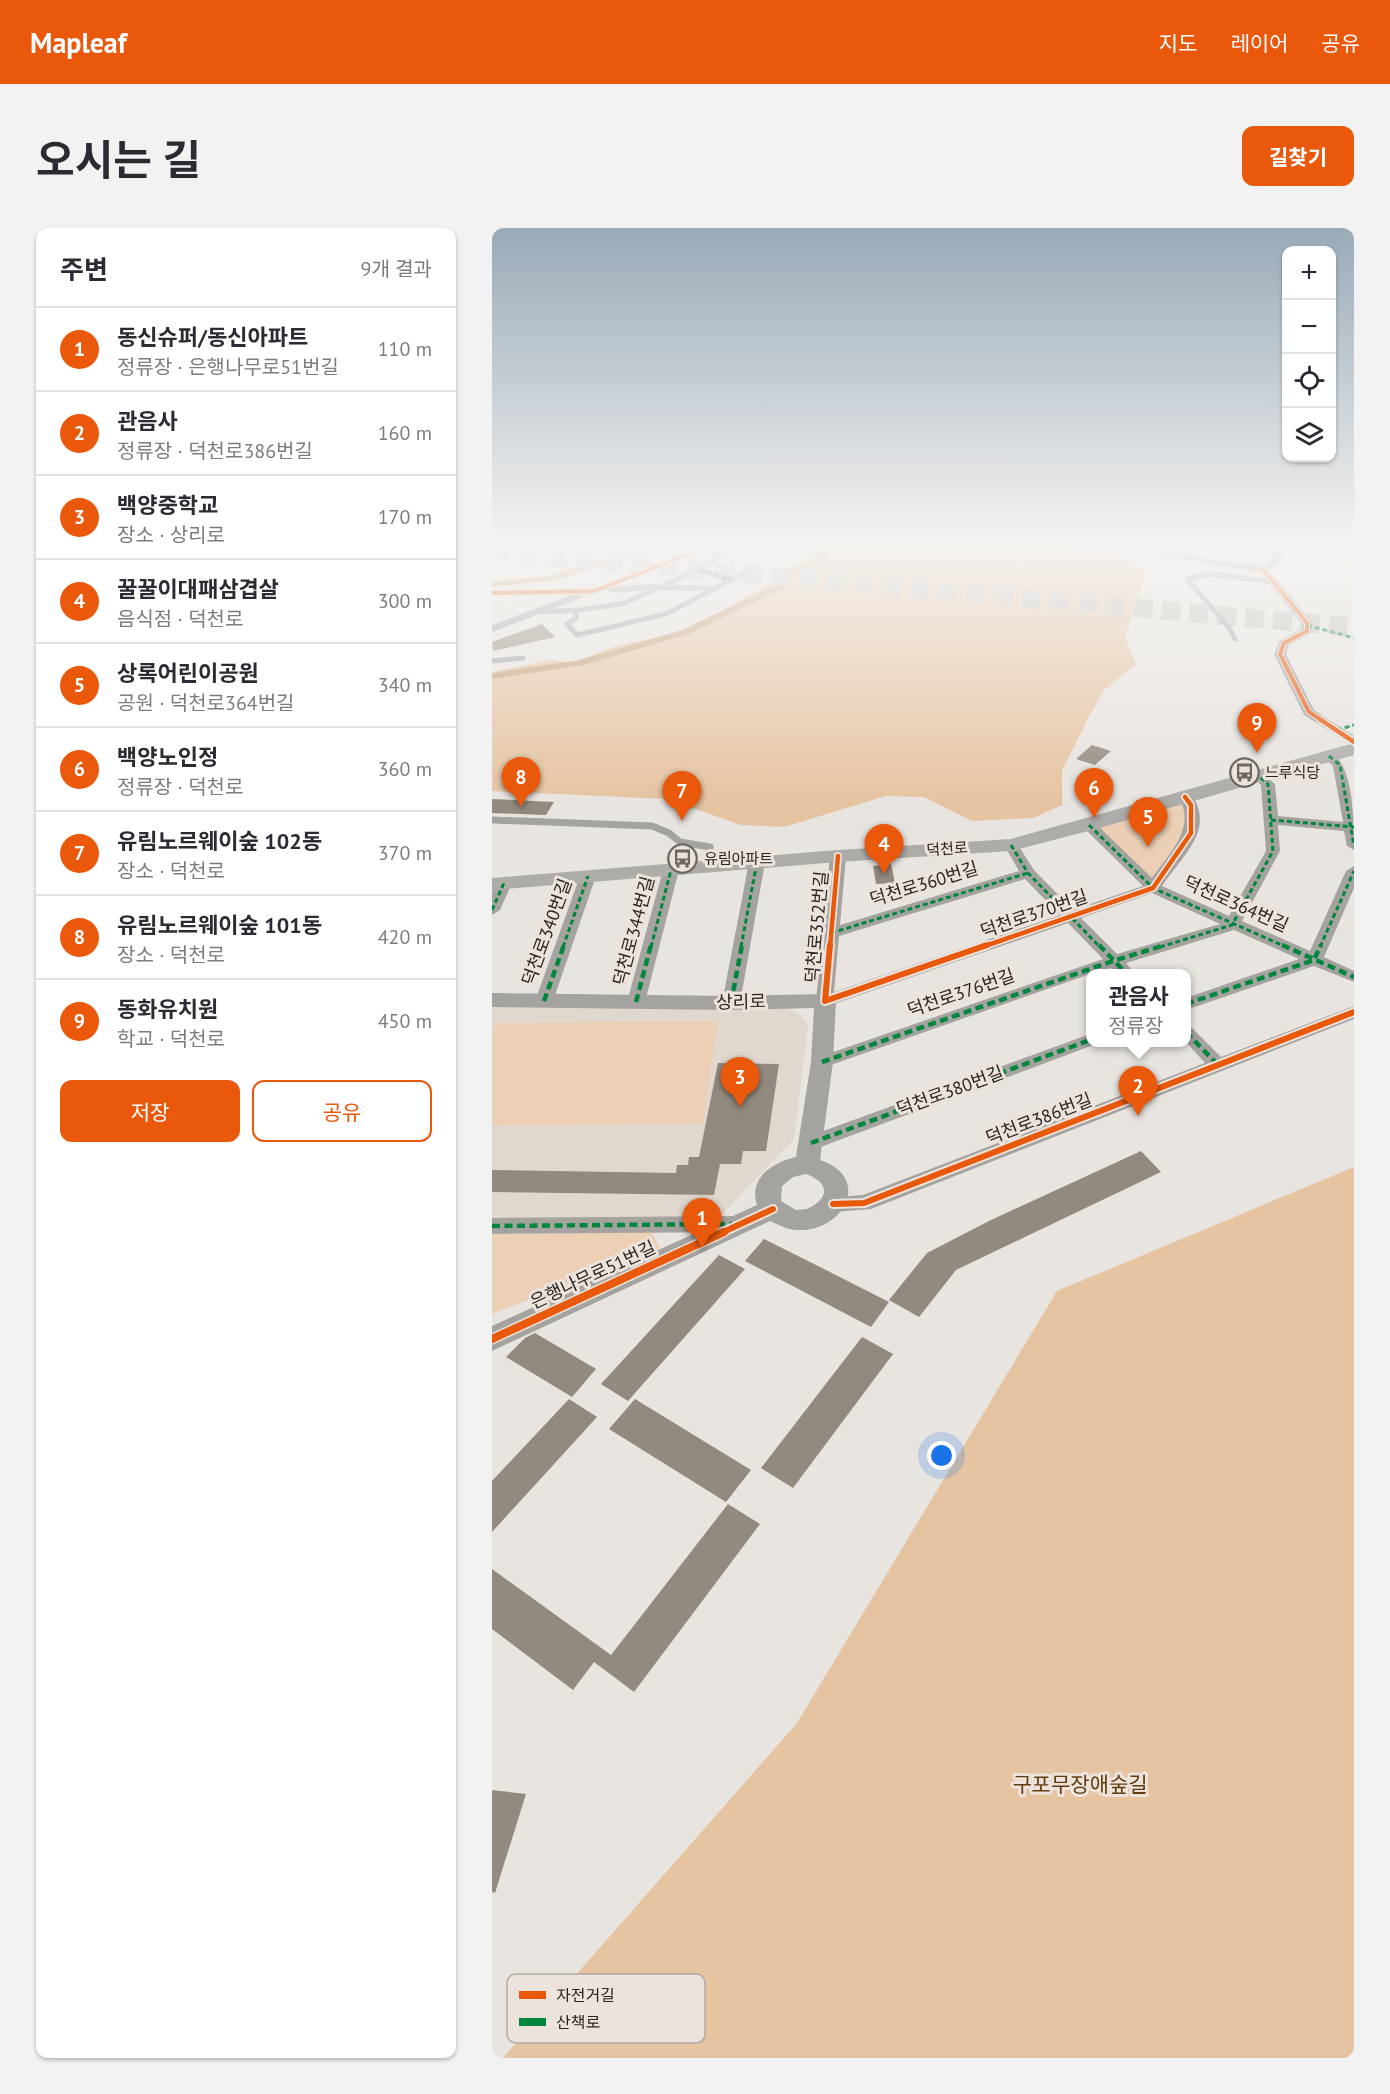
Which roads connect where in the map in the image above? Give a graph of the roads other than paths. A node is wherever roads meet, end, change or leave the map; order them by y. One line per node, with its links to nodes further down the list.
1 (571, 628): 2 (lane)
2 (605, 628)
3 (1229, 628): 5 (lane)
4 (1307, 628): 8 (street)
5 (1235, 639)
6 (523, 658): 7 (lane)
7 (492, 661)
8 (1354, 742)
9 (1354, 749): 10 (main road, 덕천로)
10 (1329, 756): 11 (main road, 덕천로); 16 (street)
11 (1258, 776): 12 (main road, 덕천로); 14 (street)
12 (1185, 797): 15 (main road, 덕천로); 27 (street)
13 (492, 820): 21 (lane)
14 (1271, 820): 16 (street); 30 (street)
15 (1089, 825): 17 (main road, 덕천로); 27 (street, 덕천로364번길)
16 (1352, 827): 18 (street)
17 (1011, 845): 19 (main road, 덕천로); 24 (street)
18 (1354, 846)
19 (838, 856): 20 (main road, 덕천로); 31 (street, 덕천로352번길)
20 (757, 862): 21 (main road, 덕천로); 42 (street)
21 (705, 867): 22 (main road, 덕천로)
22 (671, 870): 25 (main road, 덕천로); 41 (street, 덕천로344번길)
23 (1354, 871): 33 (street)
24 (1028, 873): 29 (street); 31 (street, 덕천로360번길)
25 (588, 876): 26 (main road, 덕천로); 39 (street, 덕천로340번길)
26 (498, 884): 28 (street)
27 (1153, 888): 29 (street, 덕천로370번길); 30 (street, 덕천로364번길)
28 (492, 910)
29 (1070, 917): 32 (street, 덕천로370번길); 40 (street, 덕천로370번길)
30 (1232, 925): 32 (street, 덕천로376번길); 33 (street, 덕천로364번길)
31 (831, 933): 40 (street, 덕천로352번길)
32 (1113, 960): 35 (street, 덕천로376번길); 36 (street)
33 (1314, 960): 37 (street, 덕천로364번길); 43 (street)
34 (1086, 969): 47 (street, 덕천로376번길)
35 (1087, 969)
36 (1121, 969)
37 (1354, 977)
38 (492, 1000): 39 (street, 상리로)
39 (544, 1001): 41 (street, 상리로)
40 (825, 1001): 42 (street, 상리로); 47 (street)
41 (636, 1002): 42 (street, 상리로)
42 (731, 1003)
43 (1191, 1003)
44 (1354, 1012): 48 (street, 덕천로386번길)
45 (1191, 1037): 48 (street)
46 (1086, 1042): 49 (street, 덕천로380번길)
47 (822, 1062): 49 (street)
48 (1218, 1065): 50 (street, 덕천로386번길)
49 (809, 1154): 50 (street); 51 (street)
50 (833, 1204): 51 (street)
51 (773, 1209): 52 (street, 은행나무로51번길)
52 (741, 1224): 53 (street); 54 (street, 은행나무로51번길)
53 (492, 1227)
54 (493, 1337)

